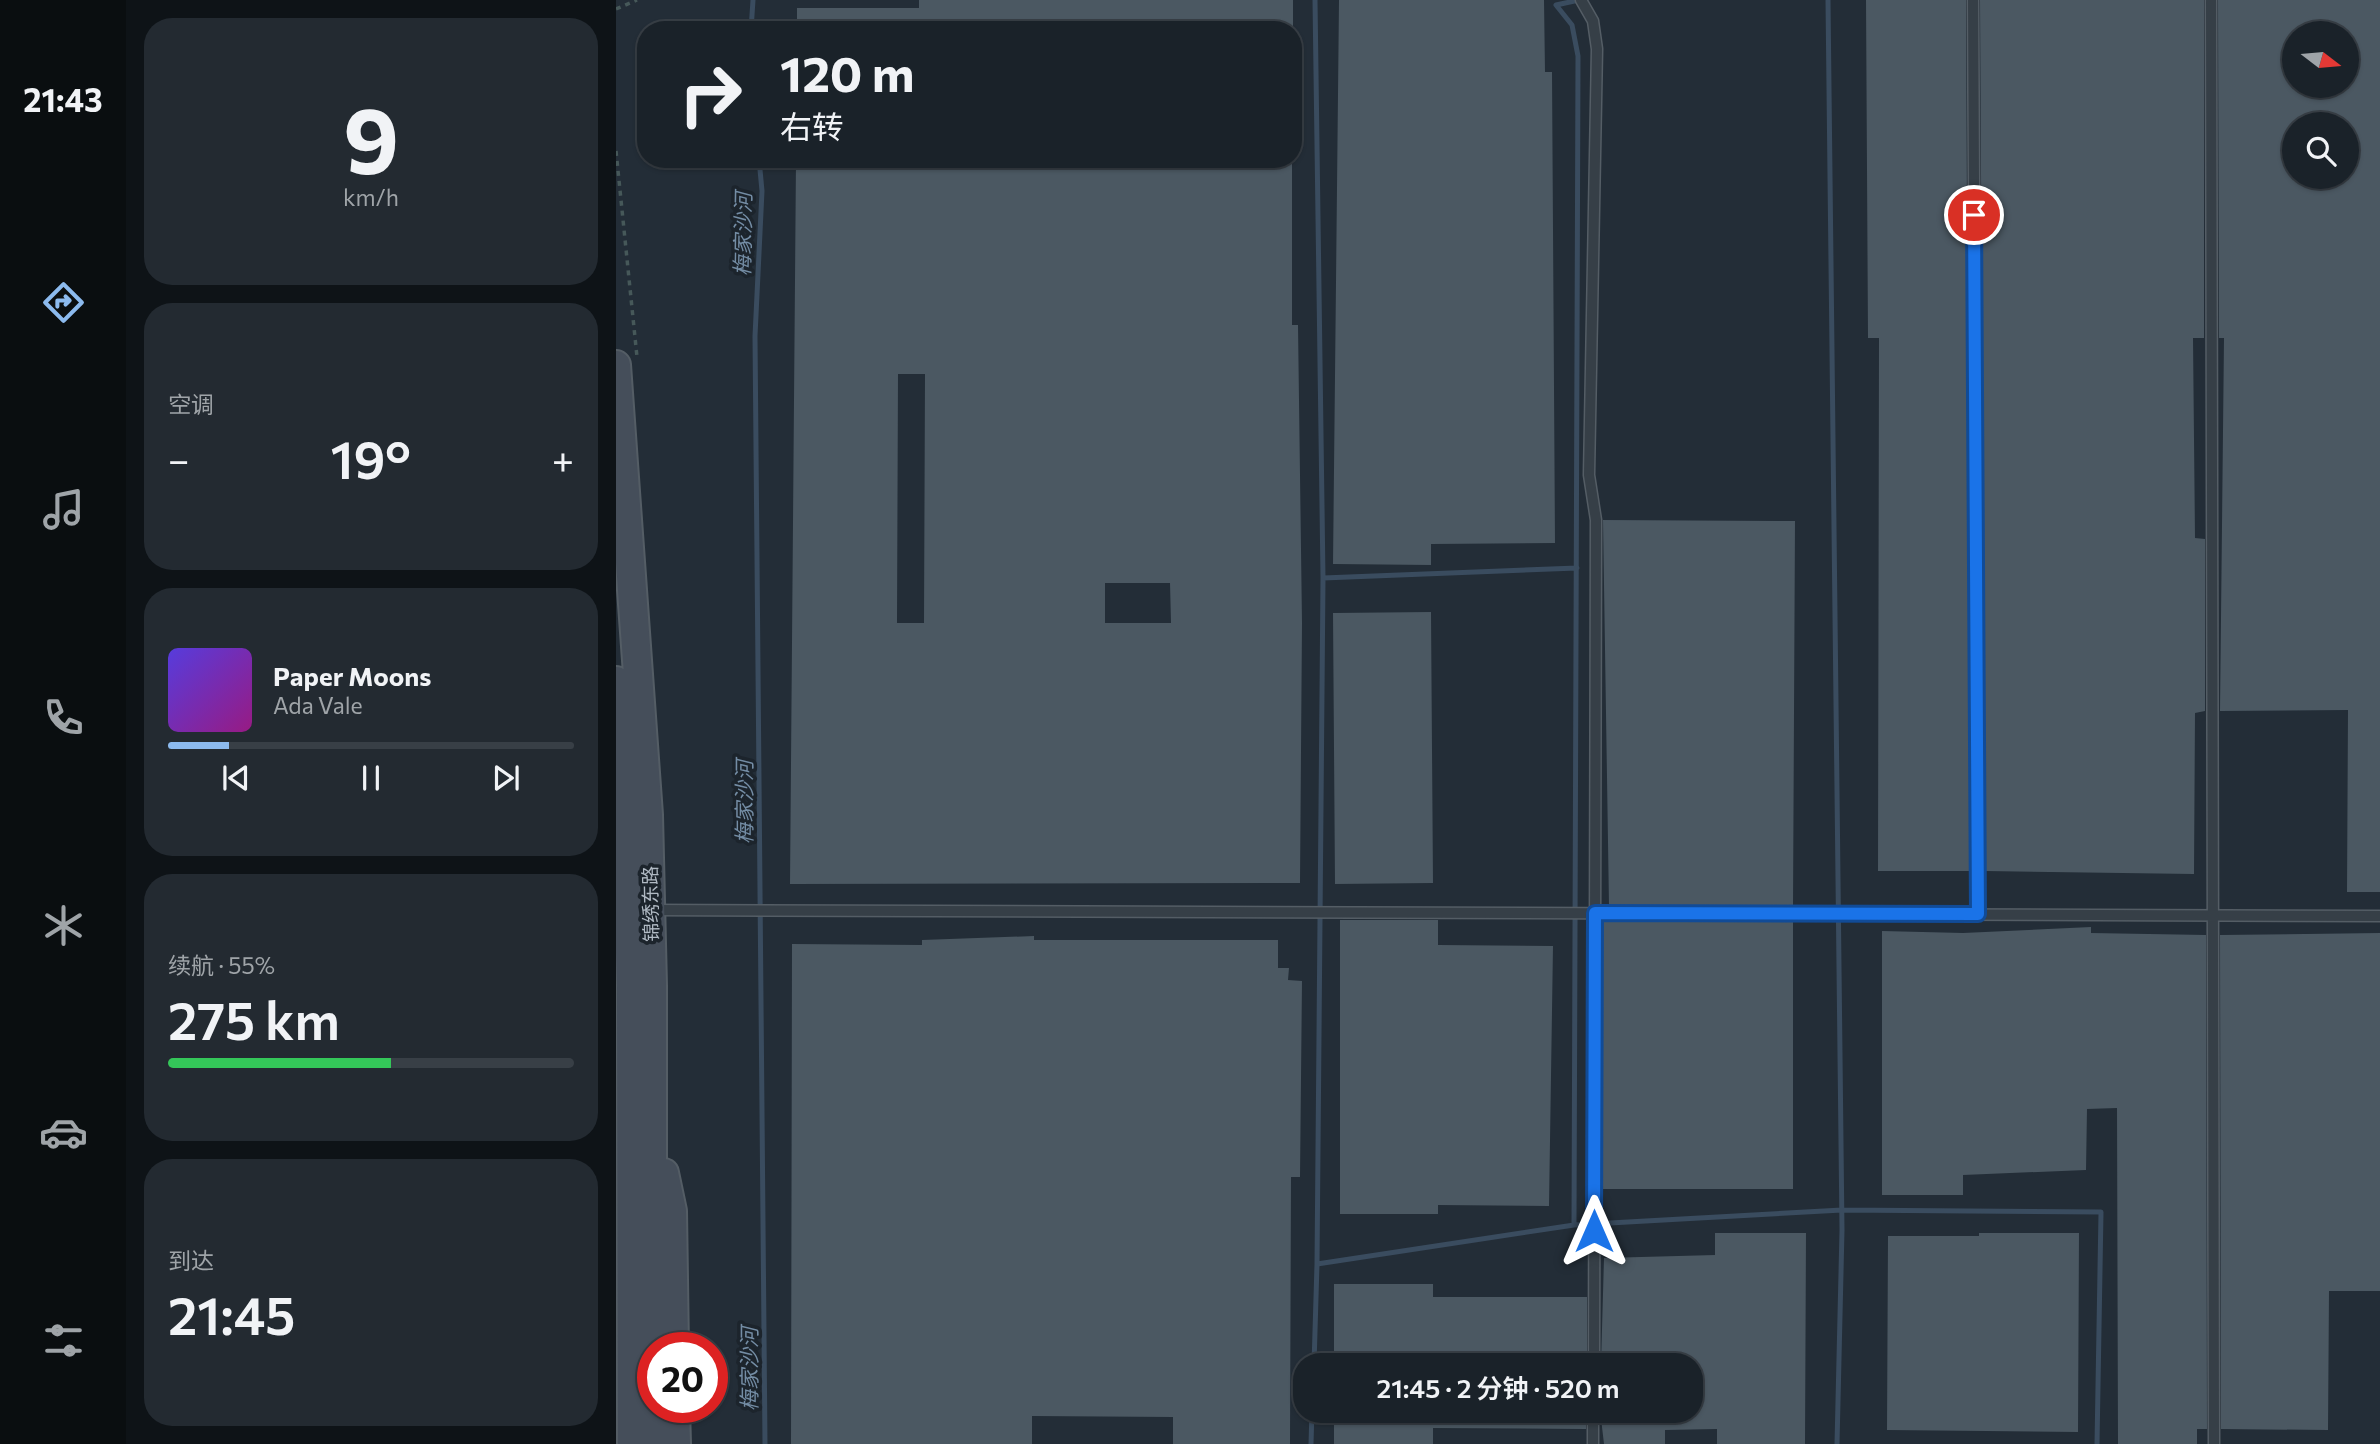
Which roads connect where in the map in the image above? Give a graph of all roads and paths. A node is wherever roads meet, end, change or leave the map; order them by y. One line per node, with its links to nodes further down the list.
1 (637, 0): 5 (path)
2 (1973, 0): 10 (lane)
3 (2211, 0): 11 (lane)
4 (1583, 3): 9 (lane)
5 (616, 9)
6 (616, 365): 8 (main road, 锦绣东路)
7 (616, 681): 8 (main road, 锦绣东路)
8 (632, 911): 9 (lane); 13 (main road, 锦绣东路)
9 (1595, 913): 10 (lane); 17 (lane)
10 (1978, 914): 11 (lane)
11 (2212, 915): 12 (lane); 24 (lane)
12 (2380, 916)
13 (642, 1124): 14 (main road); 15 (main road, 锦绣东路); 16 (main road)
14 (616, 1178)
15 (642, 1271): 20 (main road, 锦绣东路); 21 (main road, 锦绣东路)
16 (674, 1332)
17 (1594, 1353)
18 (675, 1423): 22 (main road)
19 (1594, 1423): 23 (lane)
20 (632, 1444)
21 (652, 1444)
22 (676, 1444)
23 (1593, 1444)
24 (2214, 1444)

